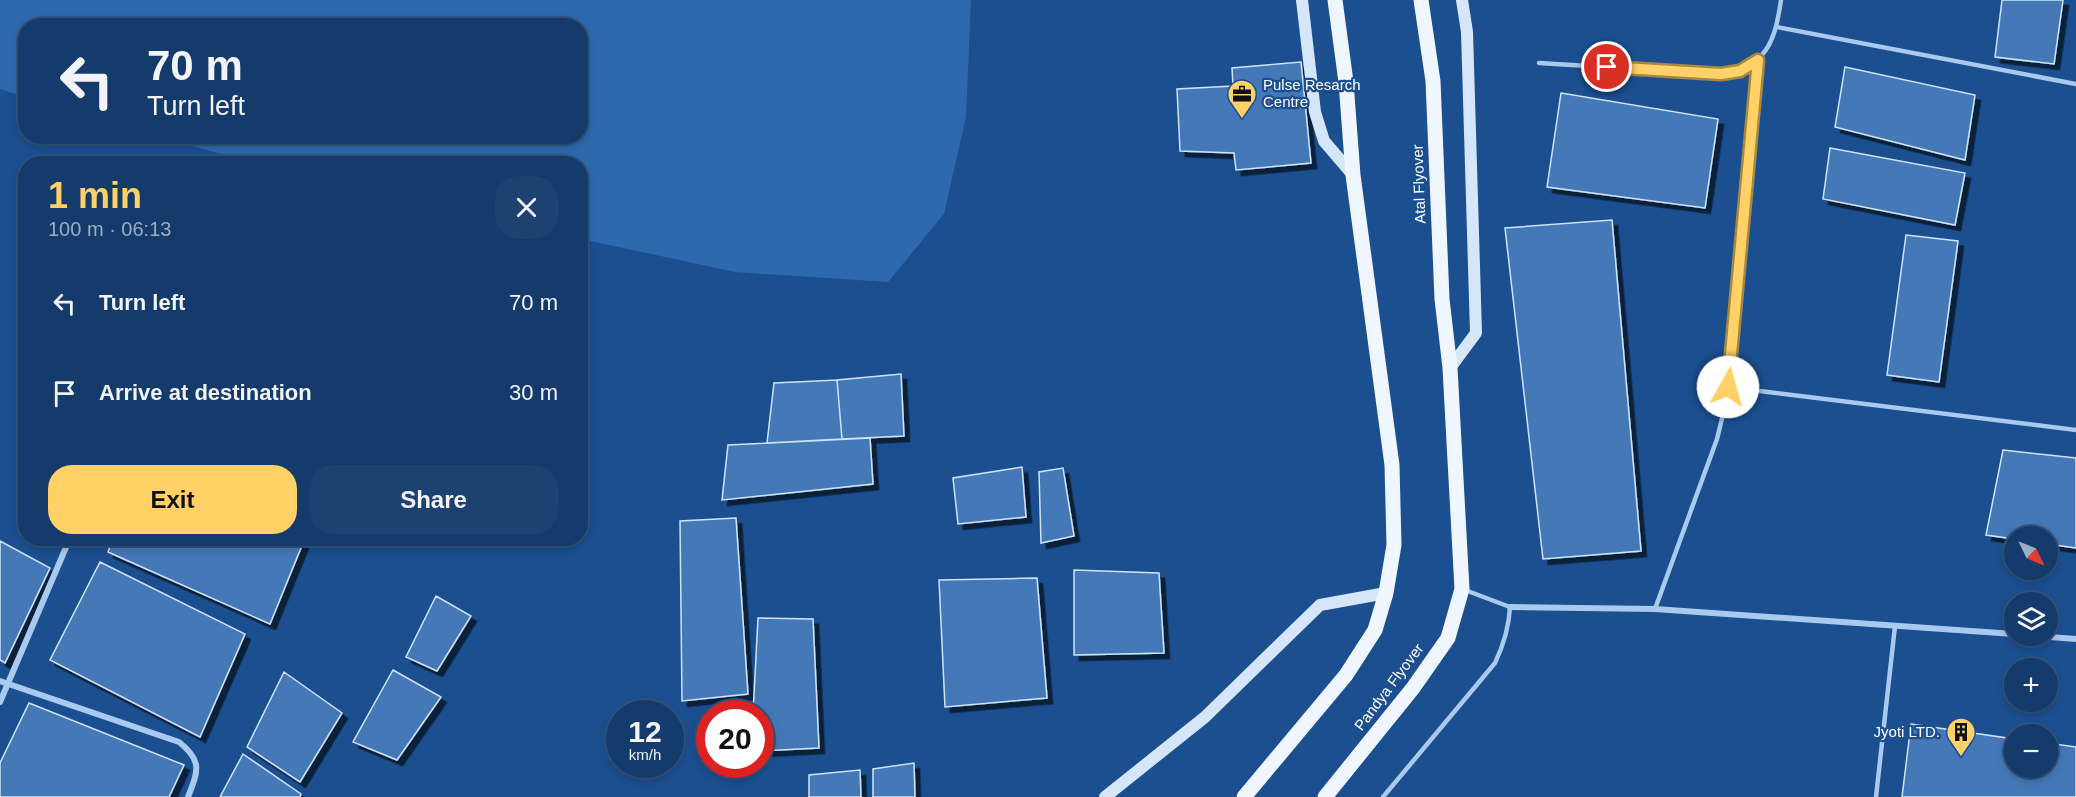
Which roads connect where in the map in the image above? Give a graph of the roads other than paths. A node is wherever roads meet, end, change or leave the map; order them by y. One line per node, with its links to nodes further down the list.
1 (1302, 0): 10 (street)
2 (1335, 0): 10 (main road)
3 (1421, 0): 11 (main road, Atal Flyover)
4 (1462, 0): 11 (street)
5 (1781, 0): 6 (lane)
6 (1777, 27): 7 (lane); 9 (lane)
7 (1758, 60): 8 (lane); 12 (lane)
8 (1539, 63)
9 (2076, 84)
10 (1353, 175): 16 (main road)
11 (1450, 368): 15 (main road, Atal Flyover)
12 (1728, 387): 13 (lane); 18 (lane)
13 (2076, 430)
14 (67, 546): 24 (street)
15 (1462, 589): 17 (lane); 29 (main road, Pandya Flyover)
16 (1386, 593): 27 (street); 28 (main road)
17 (1510, 607): 18 (street); 30 (lane)
18 (1655, 609): 19 (street)
19 (1895, 626): 20 (street); 31 (lane)
20 (2004, 633)
21 (2058, 638): 22 (street)
22 (2076, 639)
23 (0, 681): 24 (street)
24 (8, 684): 25 (street); 26 (street)
25 (0, 702)
26 (188, 797)
27 (1105, 797)
28 (1244, 797)
29 (1325, 797)
30 (1383, 797)
31 (1876, 797)

